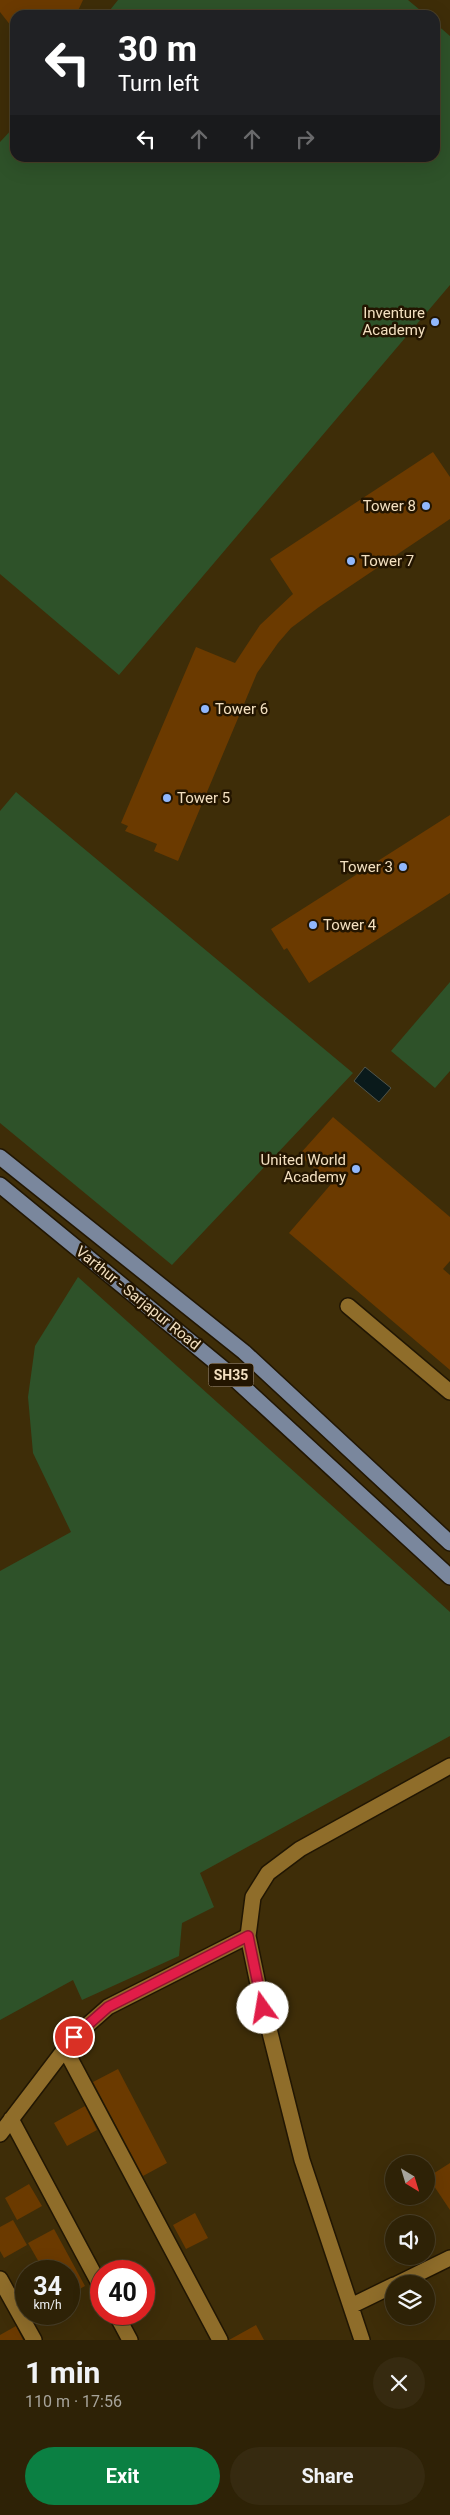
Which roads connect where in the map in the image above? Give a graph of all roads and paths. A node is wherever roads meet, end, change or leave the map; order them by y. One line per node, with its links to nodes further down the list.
1 (0, 1157): 5 (main road, Varthur - Sarjapur Road / SH35)
2 (0, 1185): 6 (main road, Varthur - Sarjapur Road / SH35)
3 (348, 1306): 4 (street)
4 (450, 1392)
5 (450, 1543)
6 (450, 1577)
7 (450, 1766): 8 (street)
8 (248, 1936): 9 (street); 17 (street)
9 (65, 2049): 10 (street); 19 (street)
10 (11, 2120): 11 (street); 13 (street)
11 (0, 2134)
12 (450, 2258): 14 (street)
13 (90, 2267)
14 (415, 2275)
15 (0, 2279): 20 (street)
16 (385, 2290): 17 (street)
17 (351, 2306): 22 (street)
18 (122, 2325): 21 (street)
19 (217, 2336)
20 (34, 2340)
21 (130, 2340)
22 (362, 2340)

